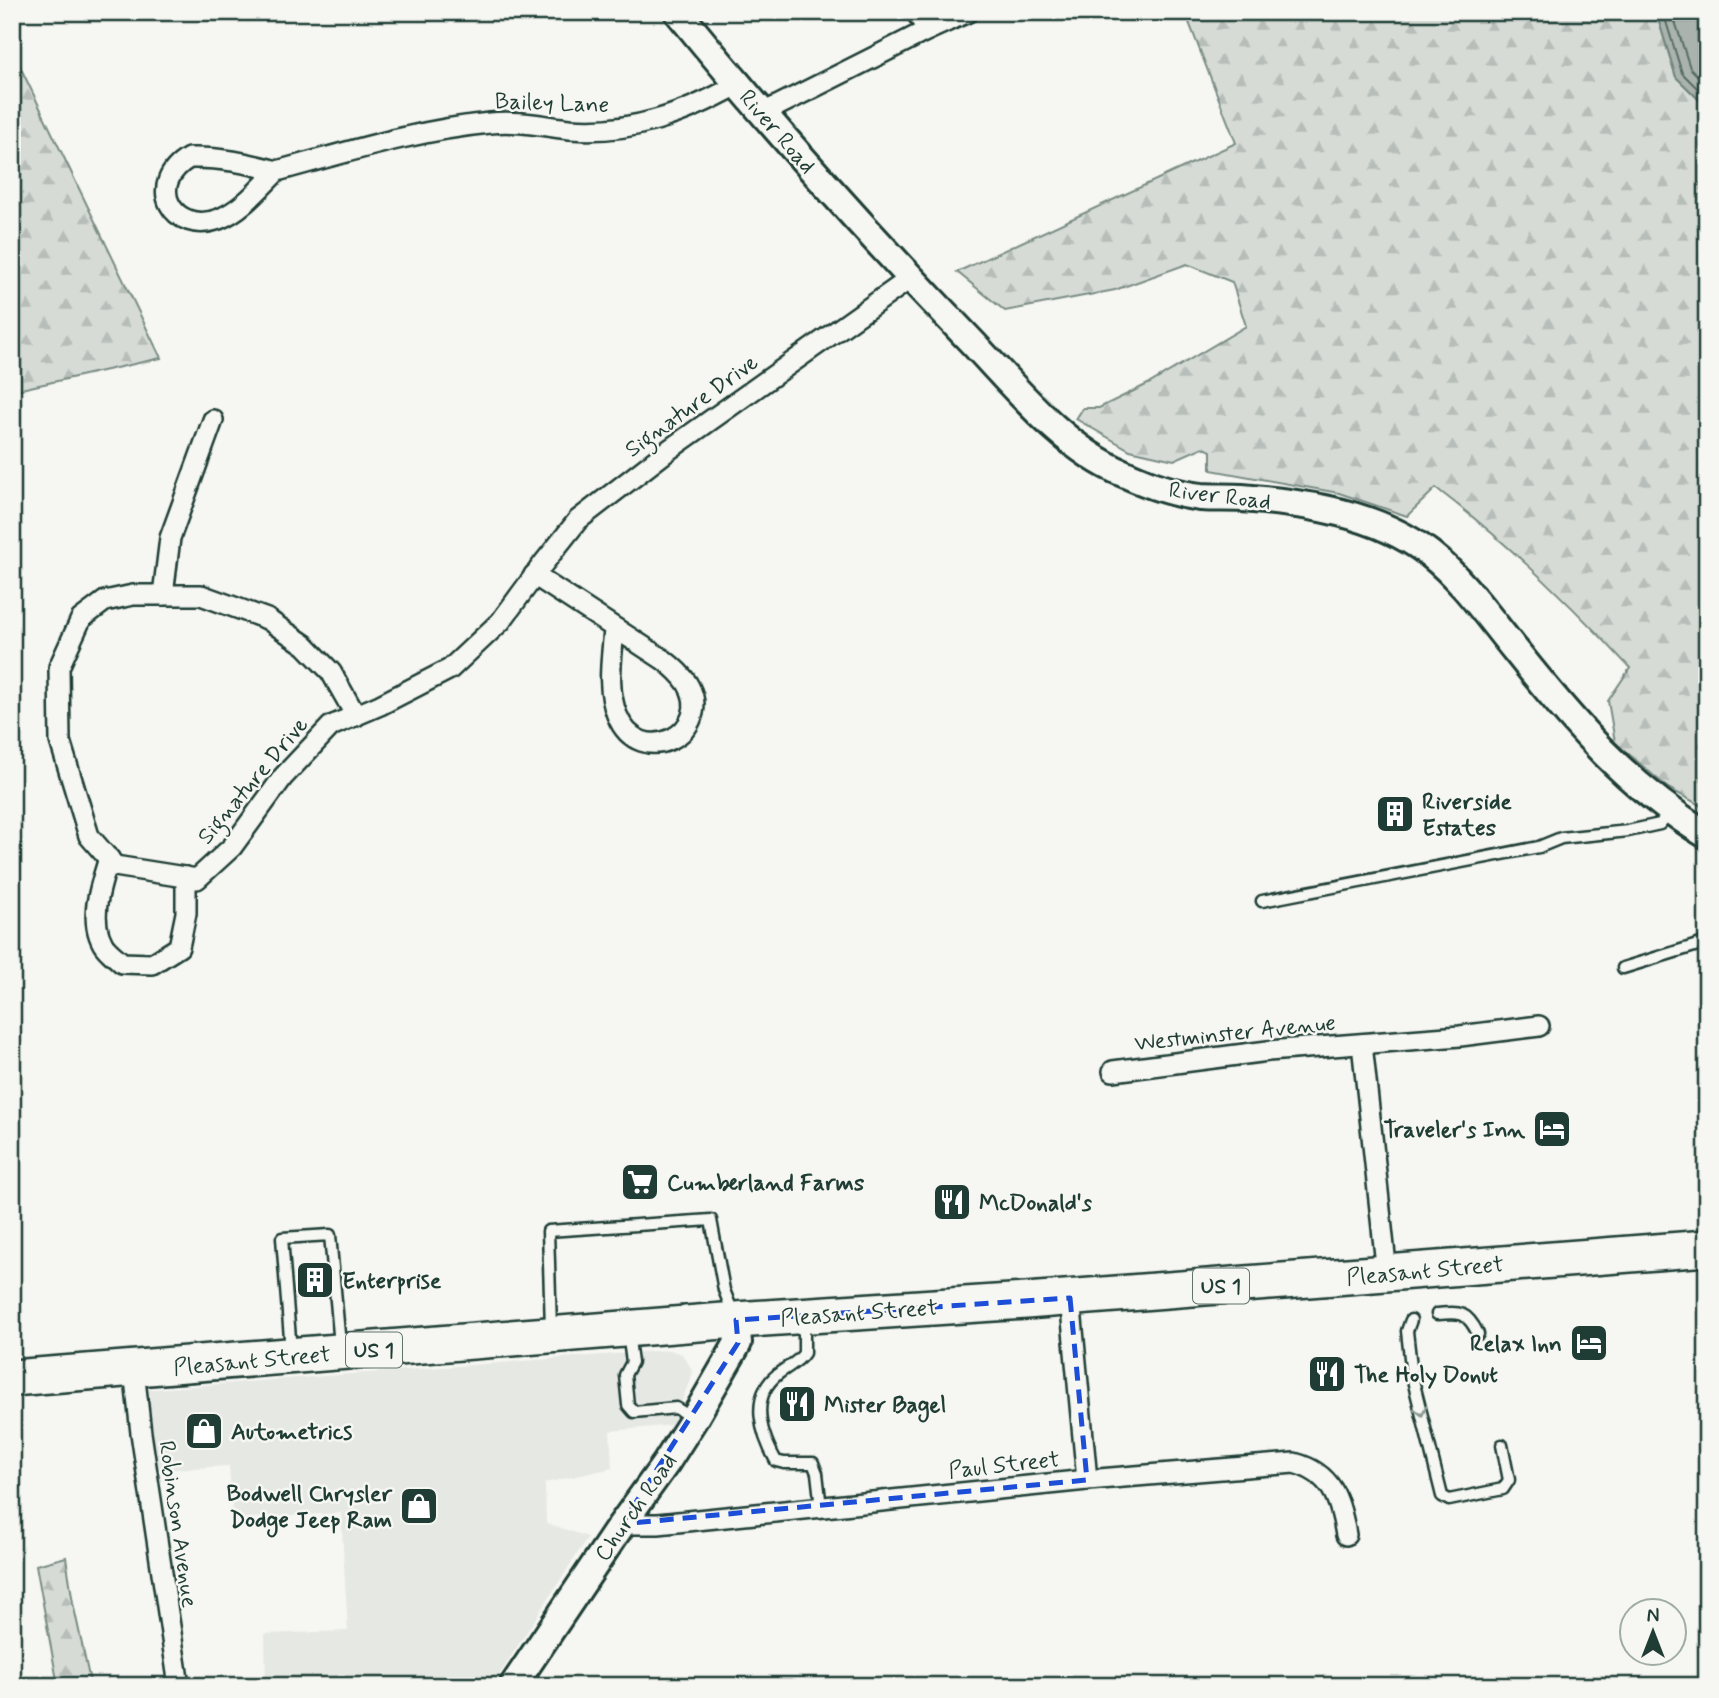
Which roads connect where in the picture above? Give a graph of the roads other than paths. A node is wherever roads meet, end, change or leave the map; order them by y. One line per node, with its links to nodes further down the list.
1 (678, 12): 5 (street, River Road)
2 (915, 12): 4 (street)
3 (968, 12): 4 (street)
4 (928, 30): 6 (street)
5 (737, 85): 6 (street, River Road); 7 (street, Bailey Lane)
6 (763, 113): 8 (street, River Road)
7 (277, 171): 7 (street, Bailey Lane)
8 (911, 278): 10 (street, Signature Drive); 14 (street, River Road)
9 (213, 420): 11 (street)
10 (534, 575): 12 (street); 13 (street, Signature Drive)
11 (163, 595): 13 (street); 16 (street)
12 (614, 629): 12 (street)
13 (356, 716): 17 (street, Signature Drive)
14 (1671, 811): 15 (street, River Road); 18 (lane)
15 (1707, 835)
16 (109, 858): 17 (street); 17 (street)
17 (186, 877)
18 (1262, 901)
19 (1707, 939): 20 (lane)
20 (1623, 968)
21 (1539, 1026): 22 (street, Westminster Avenue)
22 (1362, 1044): 23 (street, Westminster Avenue); 25 (street, Westminster Avenue)
23 (1113, 1071)
24 (1707, 1248): 25 (highway, Pleasant Street / US 1)
25 (1387, 1273): 26 (highway, Pleasant Street / US 1)
26 (1070, 1298): 28 (highway, Pleasant Street / US 1); 40 (street)
27 (1437, 1314): 32 (lane)
28 (804, 1316): 29 (highway, Pleasant Street / US 1); 41 (lane)
29 (736, 1320): 31 (highway, Pleasant Street / US 1); 33 (lane); 38 (street, Church Road)
30 (1411, 1320): 39 (lane, one-way to 39)
31 (628, 1329): 33 (highway, Pleasant Street / US 1); 38 (lane)
32 (1478, 1334)
33 (551, 1335): 34 (highway, Pleasant Street / US 1)
34 (341, 1353): 35 (highway, Pleasant Street / US 1); 35 (lane)
35 (291, 1357): 36 (highway, Pleasant Street / US 1)
36 (134, 1370): 37 (highway, Pleasant Street / US 1); 44 (street, Robinson Avenue)
37 (12, 1378)
38 (694, 1419): 42 (street, Church Road)
39 (1502, 1445)
40 (1087, 1480): 41 (street, Paul Street); 43 (street, Paul Street)
41 (821, 1508): 42 (street, Paul Street)
42 (622, 1524): 45 (street, Church Road)
43 (1346, 1535)
44 (179, 1686)
45 (513, 1686)

